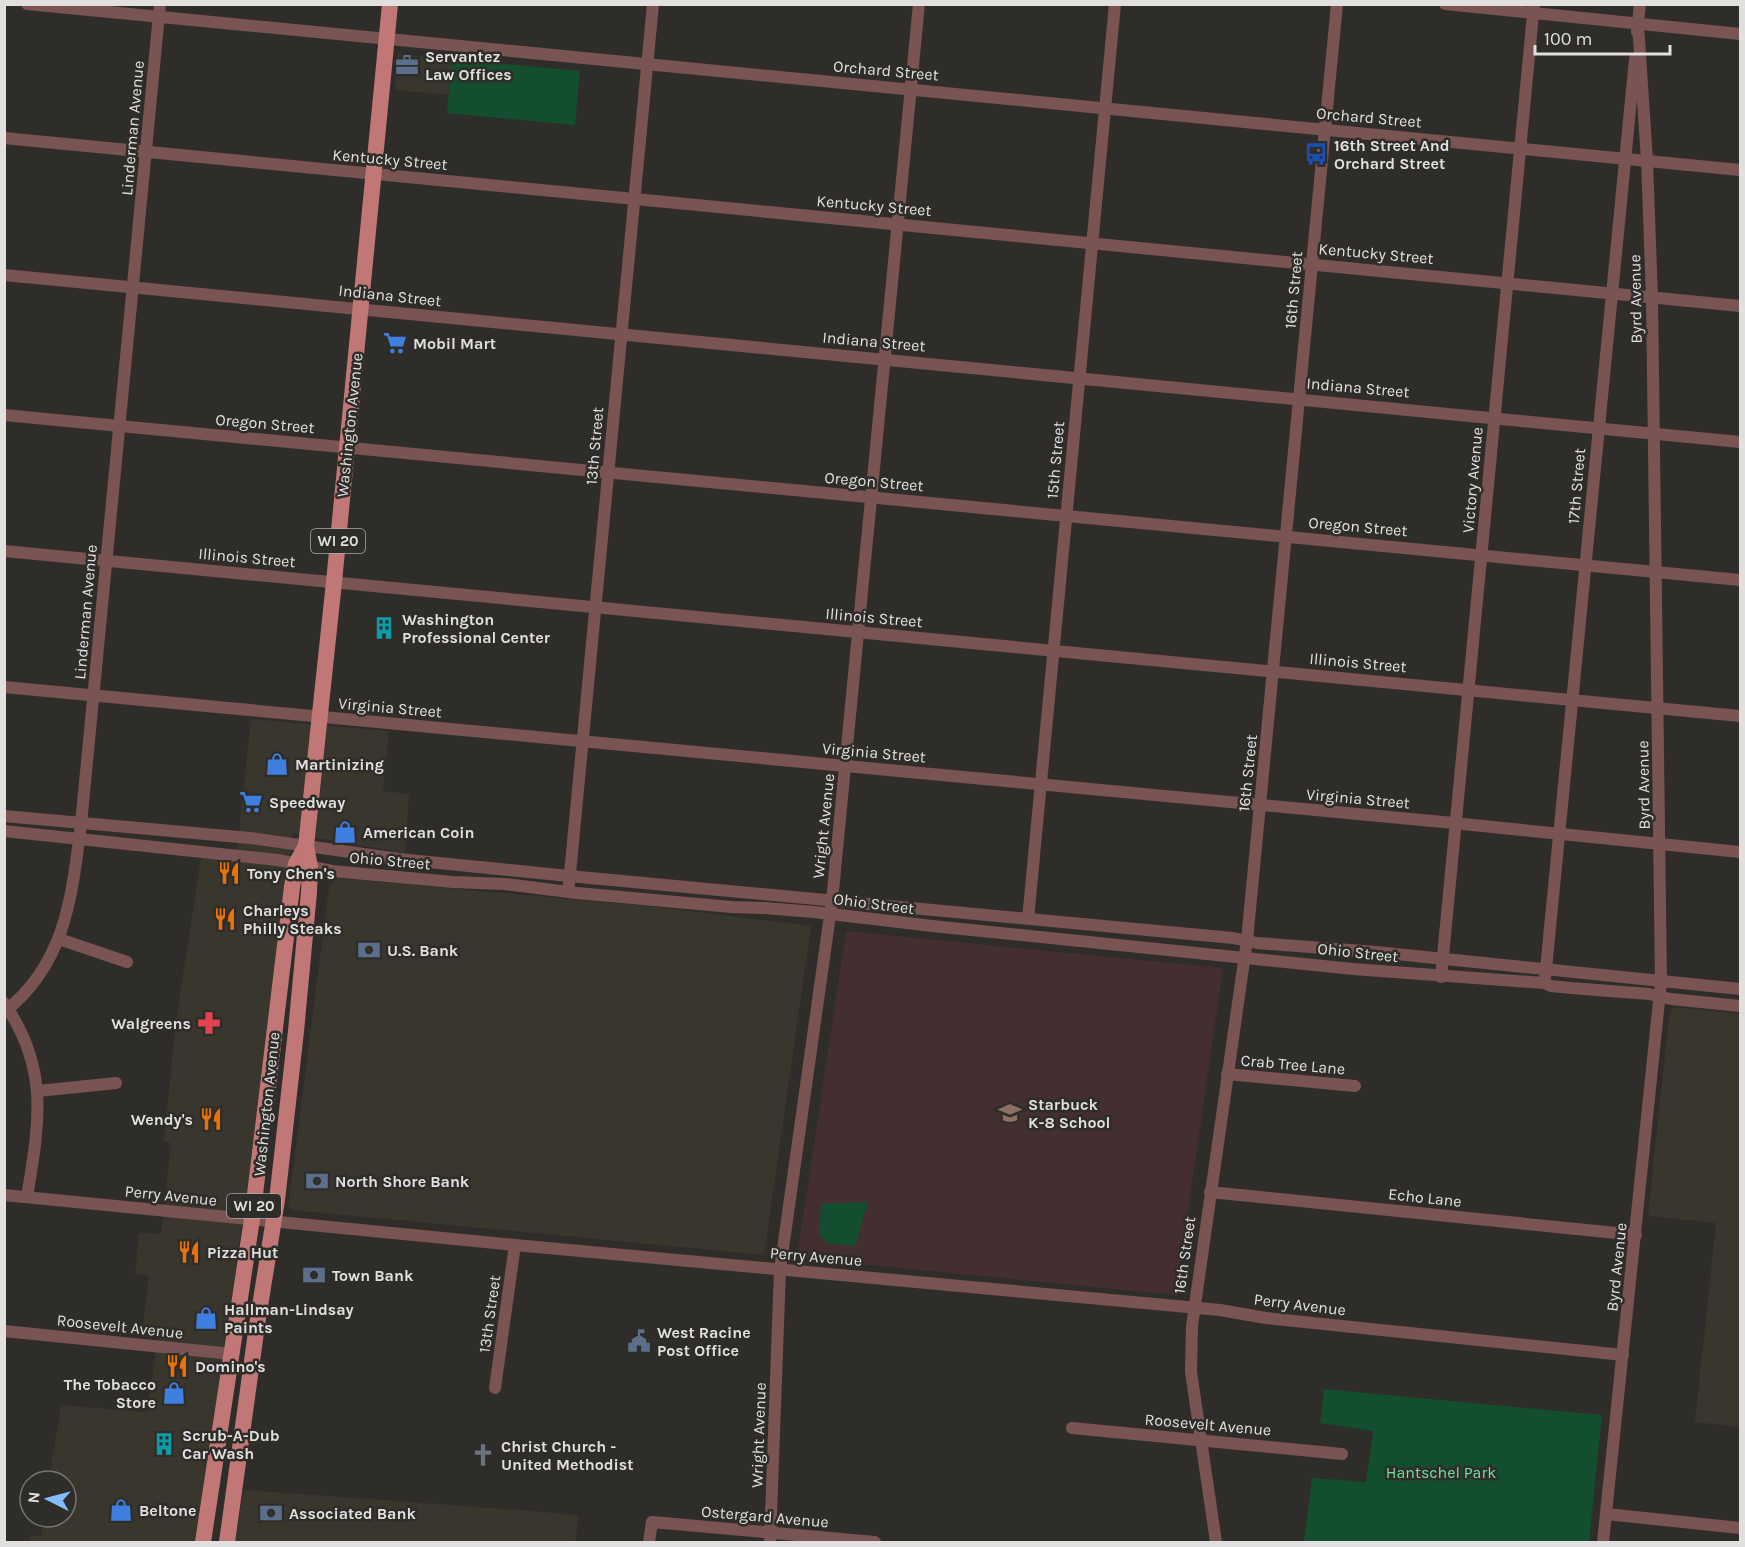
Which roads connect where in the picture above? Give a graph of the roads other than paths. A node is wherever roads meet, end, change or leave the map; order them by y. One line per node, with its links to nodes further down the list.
1 (27, 4): 10 (street, Orchard Street)
2 (390, 4): 13 (main road, Washington Avenue / WI 20)
3 (653, 4): 14 (street, 13th Street)
4 (919, 4): 15 (street, Wright Avenue)
5 (1115, 4): 16 (street, 15th Street)
6 (1337, 4): 17 (street, 16th Street)
7 (1445, 4): 9 (street)
8 (1640, 4): 11 (street, 17th Street)
9 (1533, 9): 11 (street); 19 (street, Victory Avenue)
10 (159, 11): 13 (street, Orchard Street); 20 (street, Linderman Avenue)
11 (1638, 24): 12 (street); 21 (street, 17th Street); 22 (street, Byrd Avenue)
12 (1740, 34)
13 (387, 39): 14 (street, Orchard Street); 24 (main road, Washington Avenue / WI 20)
14 (647, 64): 15 (street, Orchard Street); 25 (street, 13th Street)
15 (911, 89): 16 (street, Orchard Street); 26 (street, Wright Avenue)
16 (1105, 108): 17 (street, Orchard Street); 27 (street, 15th Street)
17 (1325, 129): 19 (street, Orchard Street); 28 (street, 16th Street)
18 (4, 138): 20 (street, Kentucky Street)
19 (1520, 148): 21 (street, Orchard Street); 30 (street, Victory Avenue)
20 (146, 152): 24 (street, Kentucky Street); 31 (street, Linderman Avenue)
21 (1624, 158): 22 (street, Orchard Street); 32 (street, 17th Street)
22 (1647, 160): 23 (street, Orchard Street); 33 (street, Byrd Avenue)
23 (1740, 170)
24 (374, 174): 25 (street, Kentucky Street); 35 (main road, Washington Avenue / WI 20)
25 (634, 199): 26 (street, Kentucky Street); 36 (street, 13th Street)
26 (898, 224): 27 (street, Kentucky Street); 37 (street, Wright Avenue)
27 (1092, 243): 28 (street, Kentucky Street); 38 (street, 15th Street)
28 (1312, 264): 30 (street, Kentucky Street); 39 (street, 16th Street)
29 (4, 275): 31 (street, Indiana Street)
30 (1507, 282): 32 (street, Kentucky Street); 41 (street, Victory Avenue)
31 (133, 287): 35 (street, Indiana Street); 42 (street, Linderman Avenue)
32 (1611, 293): 33 (street, Kentucky Street); 43 (street, 17th Street)
33 (1652, 297): 34 (street, Kentucky Street); 44 (street, Byrd Avenue)
34 (1740, 306)
35 (361, 309): 36 (street, Indiana Street); 46 (main road, Washington Avenue / WI 20)
36 (621, 333): 37 (street, Indiana Street); 47 (street, 13th Street)
37 (885, 359): 38 (street, Indiana Street); 48 (street, Wright Avenue)
38 (1079, 377): 39 (street, Indiana Street); 49 (street, 15th Street)
39 (1300, 398): 41 (street, Indiana Street); 50 (street, 16th Street)
40 (4, 415): 42 (street, Oregon Street)
41 (1495, 417): 43 (street, Indiana Street); 52 (street, Victory Avenue)
42 (119, 426): 46 (street, Oregon Street); 53 (street, Linderman Avenue)
43 (1598, 427): 44 (street, Indiana Street); 54 (street, 17th Street)
44 (1654, 433): 45 (street, Indiana Street); 55 (street, Byrd Avenue)
45 (1740, 442)
46 (347, 447): 47 (street, Oregon Street); 57 (main road, Washington Avenue / WI 20)
47 (608, 472): 48 (street, Oregon Street); 58 (street, 13th Street)
48 (872, 497): 49 (street, Oregon Street); 59 (street, Wright Avenue)
49 (1066, 515): 50 (street, Oregon Street); 60 (street, 15th Street)
50 (1287, 536): 52 (street, Oregon Street); 61 (street, 16th Street)
51 (4, 551): 53 (street, Illinois Street)
52 (1481, 554): 54 (street, Oregon Street); 63 (street, Victory Avenue)
53 (106, 561): 57 (street, Illinois Street); 64 (street, Linderman Avenue)
54 (1585, 565): 55 (street, Oregon Street); 65 (street, 17th Street)
55 (1656, 572): 56 (street, Oregon Street); 66 (street, Byrd Avenue)
56 (1740, 580)
57 (334, 582): 58 (street, Illinois Street); 68 (main road, Washington Avenue / WI 20)
58 (595, 607): 59 (street, Illinois Street); 69 (street, 13th Street)
59 (859, 632): 60 (street, Illinois Street); 70 (street, Wright Avenue)
60 (1053, 650): 61 (street, Illinois Street); 71 (street, 15th Street)
61 (1274, 671): 63 (street, Illinois Street); 72 (street, 16th Street)
62 (4, 687): 64 (street, Virginia Street)
63 (1469, 689): 65 (street, Illinois Street); 75 (street, Victory Avenue)
64 (94, 695): 68 (street, Virginia Street); 74 (street, Linderman Avenue)
65 (1573, 699): 66 (street, Illinois Street); 77 (street, 17th Street)
66 (1658, 708): 67 (street, Illinois Street); 79 (street, Byrd Avenue)
67 (1740, 716)
68 (319, 717): 69 (street, Virginia Street); 80 (main road, Washington Avenue / WI 20)
69 (582, 741): 70 (street, Virginia Street); 83 (street, 13th Street)
70 (846, 766): 71 (street, Virginia Street); 85 (street, Wright Avenue)
71 (1041, 785): 72 (street, Virginia Street); 88 (street, 15th Street)
72 (1261, 805): 75 (street, Virginia Street); 91 (street, 16th Street)
73 (4, 816): 74 (street, Ohio Street)
74 (81, 824): 78 (street, Linderman Avenue); 80 (street, Ohio Street)
75 (1456, 824): 77 (street, Virginia Street); 93 (street, Victory Avenue)
76 (4, 831): 78 (street, Ohio Street)
77 (1560, 834): 79 (street, Virginia Street); 97 (street, 17th Street)
78 (79, 838): 82 (street, Ohio Street); 90 (street, Linderman Avenue)
79 (1660, 844): 81 (street, Virginia Street); 98 (street, Byrd Avenue)
80 (306, 846): 82 (main road, Washington Avenue / WI 20); 83 (street, Ohio Street)
81 (1740, 852)
82 (303, 865): 84 (street, Ohio Street); 95 (main road, Washington Avenue / WI 20); 104 (main road, Washington Avenue / WI 20)
83 (569, 876): 84 (street, 13th Street); 85 (street, Ohio Street)
84 (568, 891): 87 (street, Ohio Street)
85 (832, 900): 86 (street, Ohio Street); 87 (street, Wright Avenue)
86 (942, 910): 88 (street, Ohio Street); 89 (street)
87 (831, 915): 89 (street, Ohio Street); 118 (street, Wright Avenue)
88 (1028, 919): 91 (street, Ohio Street)
89 (932, 926): 92 (street, Ohio Street)
90 (59, 939): 94 (street); 102 (street, Linderman Avenue)
91 (1247, 940): 92 (street, 16th Street); 93 (street, Ohio Street)
92 (1245, 957): 96 (street, Ohio Street); 105 (street, 16th Street)
93 (1443, 959): 96 (street, Victory Avenue); 97 (street, Ohio Street)
94 (127, 962)
95 (280, 975): 103 (main road, Washington Avenue / WI 20); 104 (main road)
96 (1441, 977): 97 (street, Ohio Street)
97 (1545, 977): 98 (street, Ohio Street); 100 (street, Ohio Street)
98 (1661, 982): 99 (street, Ohio Street); 100 (street, Byrd Avenue)
99 (1740, 989)
100 (1660, 997): 101 (street, Ohio Street); 116 (street, Byrd Avenue)
101 (1740, 1006)
102 (6, 1008): 108 (street, Linderman Avenue)
103 (274, 1028): 109 (main road, Washington Avenue / WI 20); 110 (main road)
104 (292, 1058): 110 (main road, Washington Avenue / WI 20)
105 (1227, 1074): 107 (street, Crab Tree Lane); 111 (street, 16th Street)
106 (116, 1083): 108 (street)
107 (1355, 1086)
108 (38, 1091): 113 (street, Linderman Avenue)
109 (266, 1112): 114 (main road, Washington Avenue / WI 20); 115 (main road)
110 (286, 1120): 115 (main road, Washington Avenue / WI 20)
111 (1210, 1192): 116 (street, Echo Lane); 119 (street, 16th Street)
112 (4, 1195): 113 (street, Perry Avenue)
113 (27, 1197): 114 (street, Perry Avenue)
114 (252, 1219): 115 (street, Perry Avenue); 120 (main road); 122 (main road, Washington Avenue / WI 20)
115 (273, 1222): 117 (street, Perry Avenue); 120 (main road, Washington Avenue / WI 20)
116 (1636, 1235): 123 (street, Byrd Avenue)
117 (515, 1245): 118 (street, Perry Avenue); 124 (street, 13th Street)
118 (780, 1270): 119 (street, Perry Avenue); 130 (street, Wright Avenue)
119 (1193, 1308): 123 (street, Perry Avenue); 126 (street, 16th Street)
120 (257, 1325): 132 (main road, Washington Avenue / WI 20)
121 (4, 1331): 122 (street, Roosevelt Avenue)
122 (232, 1354): 131 (main road, Washington Avenue / WI 20)
123 (1623, 1355): 128 (street, Byrd Avenue)
124 (495, 1388)
125 (1072, 1428): 126 (street, Roosevelt Avenue)
126 (1201, 1440): 127 (street, Roosevelt Avenue); 135 (street, 16th Street)
127 (1342, 1454)
128 (1606, 1514): 129 (street); 136 (street, Byrd Avenue)
129 (1740, 1528)
130 (770, 1538): 133 (street, Ostergard Avenue); 134 (street, Ostergard Avenue)
131 (203, 1542)
132 (227, 1542)
133 (649, 1542)
134 (875, 1542)
135 (1216, 1542)
136 (1603, 1542)

